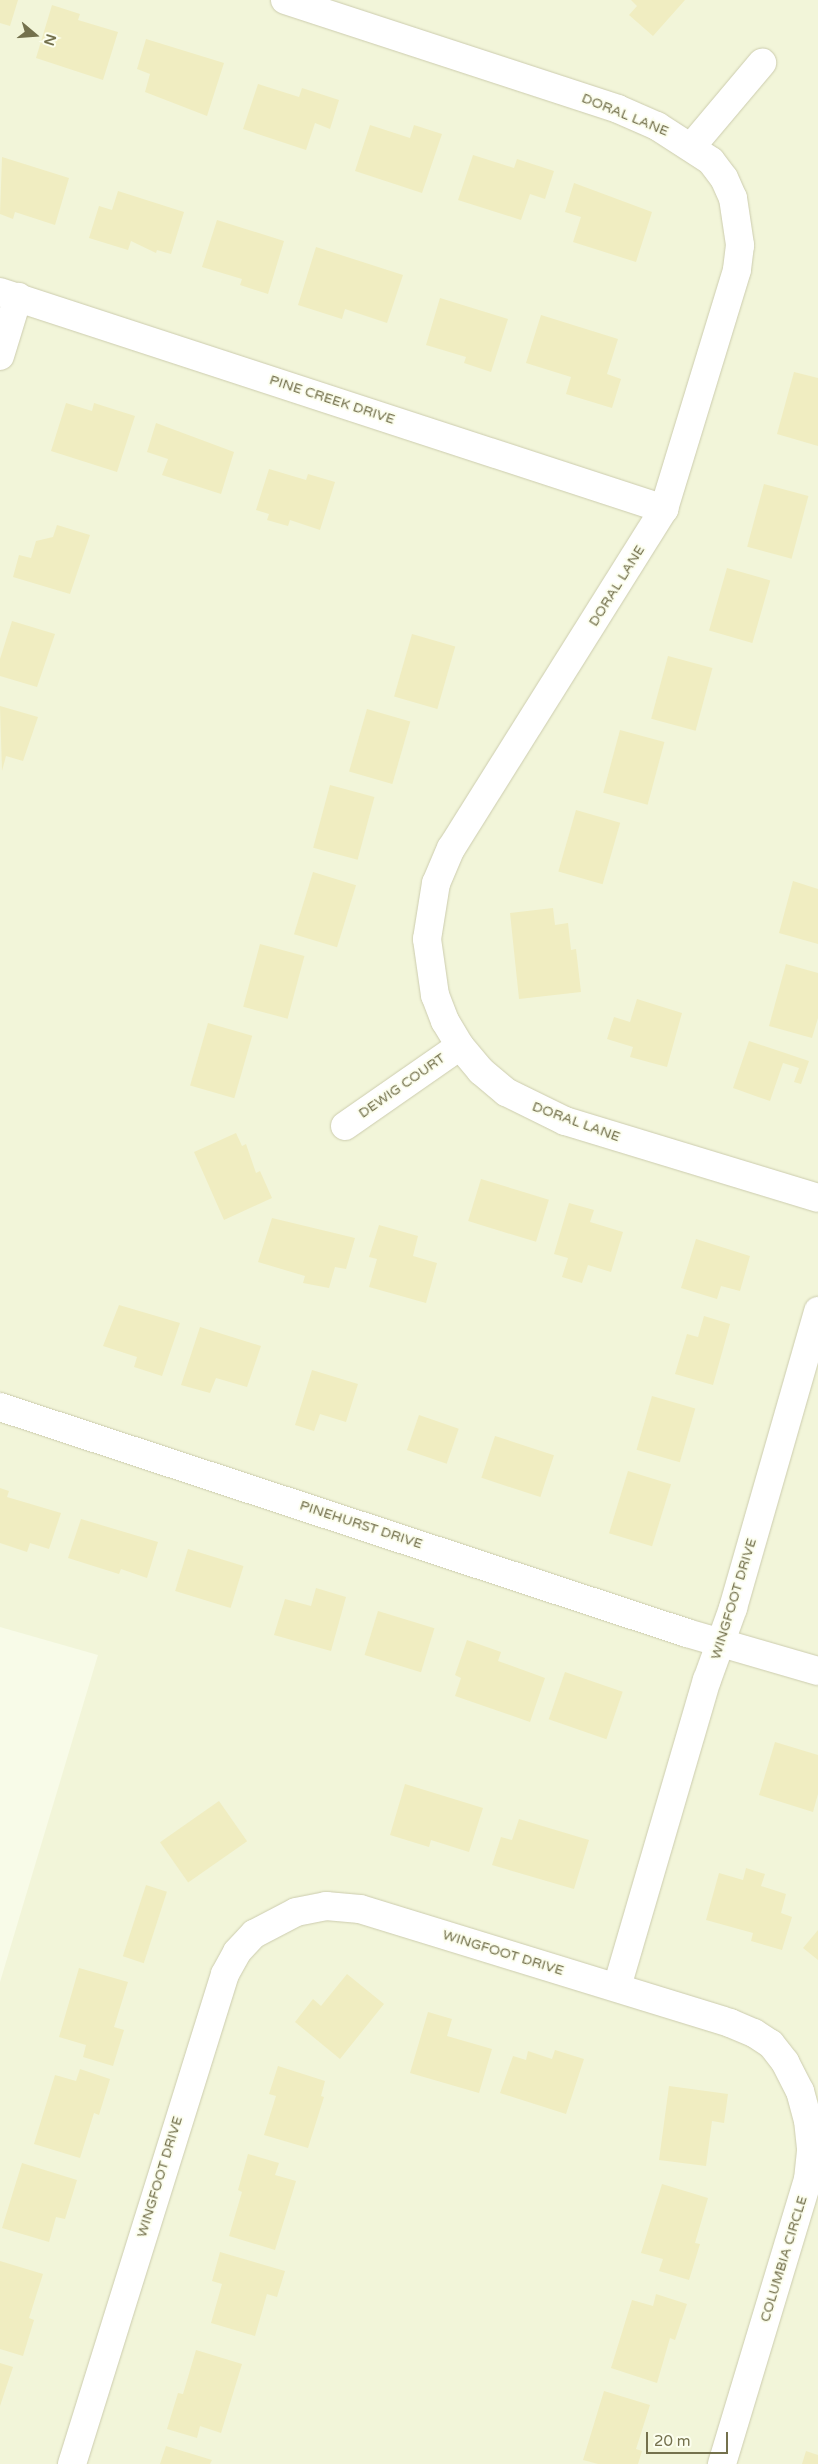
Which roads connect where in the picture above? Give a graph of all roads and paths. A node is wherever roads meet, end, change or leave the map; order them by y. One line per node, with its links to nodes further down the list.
1 (285, 0): 2 (street, DORAL LANE)
2 (315, 5): 4 (street, DORAL LANE)
3 (762, 63): 4 (street)
4 (692, 146): 7 (street, DORAL LANE)
5 (9, 294): 6 (street); 7 (street, PINE CREEK DRIVE)
6 (0, 356)
7 (664, 509): 8 (street, DORAL LANE)
8 (460, 1046): 9 (street, DEWIG COURT); 10 (street, DORAL LANE)
9 (345, 1126)
10 (818, 1198)
11 (818, 1311): 13 (street, WINGFOOT DRIVE)
12 (0, 1407): 13 (street, PINEHURST DRIVE)
13 (722, 1643): 14 (street, PINEHURST DRIVE); 15 (street, WINGFOOT DRIVE)
14 (818, 1671)
15 (617, 1987): 16 (street, WINGFOOT DRIVE); 17 (street, COLUMBIA CIRCLE)
16 (72, 2464)
17 (722, 2464)

